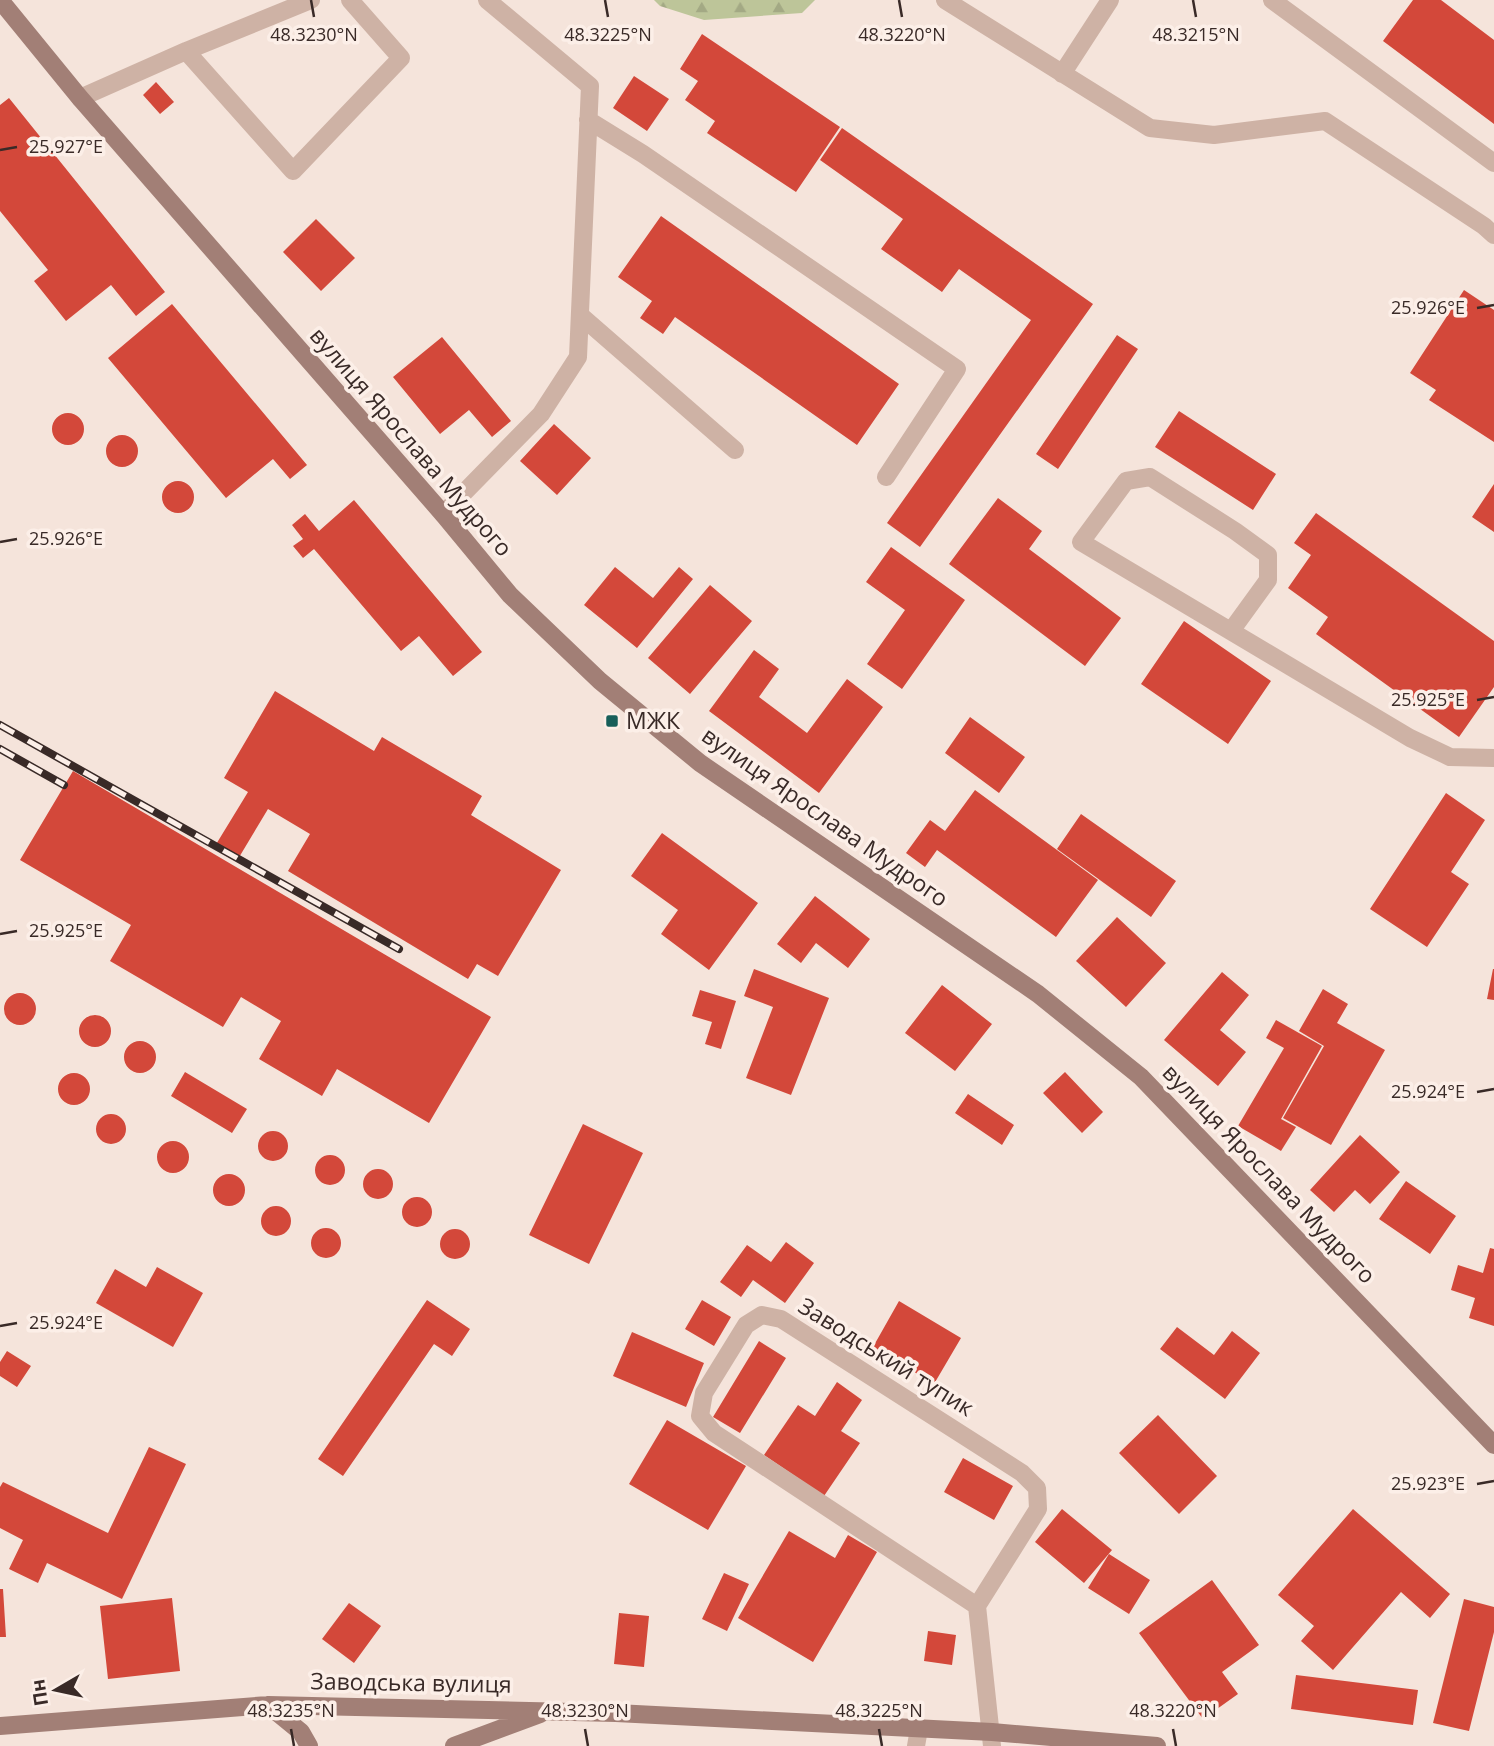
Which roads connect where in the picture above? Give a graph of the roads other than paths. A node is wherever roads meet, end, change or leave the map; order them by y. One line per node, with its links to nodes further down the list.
1 (0, 0): 10 (main road, вулиця Ярослава Мудрого)
2 (350, 0): 8 (lane)
3 (487, 0): 11 (lane)
4 (945, 0): 9 (lane)
5 (1110, 0): 9 (lane)
6 (1272, 0): 12 (lane)
7 (300, 2): 8 (lane)
8 (186, 51): 10 (lane)
9 (1062, 74): 13 (lane)
10 (80, 98): 17 (main road, вулиця Ярослава Мудрого)
11 (589, 120): 14 (lane); 16 (lane)
12 (1494, 163)
13 (1494, 236)
14 (580, 315): 15 (lane); 17 (lane)
15 (735, 450)
16 (886, 477)
17 (443, 514): 20 (main road, вулиця Ярослава Мудрого)
18 (1231, 631): 18 (lane); 19 (lane)
19 (1494, 758)
20 (1494, 1445)
21 (976, 1606): 21 (lane, Заводський тупик); 26 (lane)
22 (268, 1705): 23 (main road, Заводська вулиця); 24 (main road, Заводська вулиця); 27 (main road)
23 (549, 1710): 25 (main road, Заводська вулиця); 28 (main road)
24 (0, 1726)
25 (918, 1737): 26 (main road, Заводська вулиця)
26 (992, 1739): 29 (main road, Заводська вулиця)
27 (309, 1746)
28 (454, 1746)
29 (1157, 1746)

